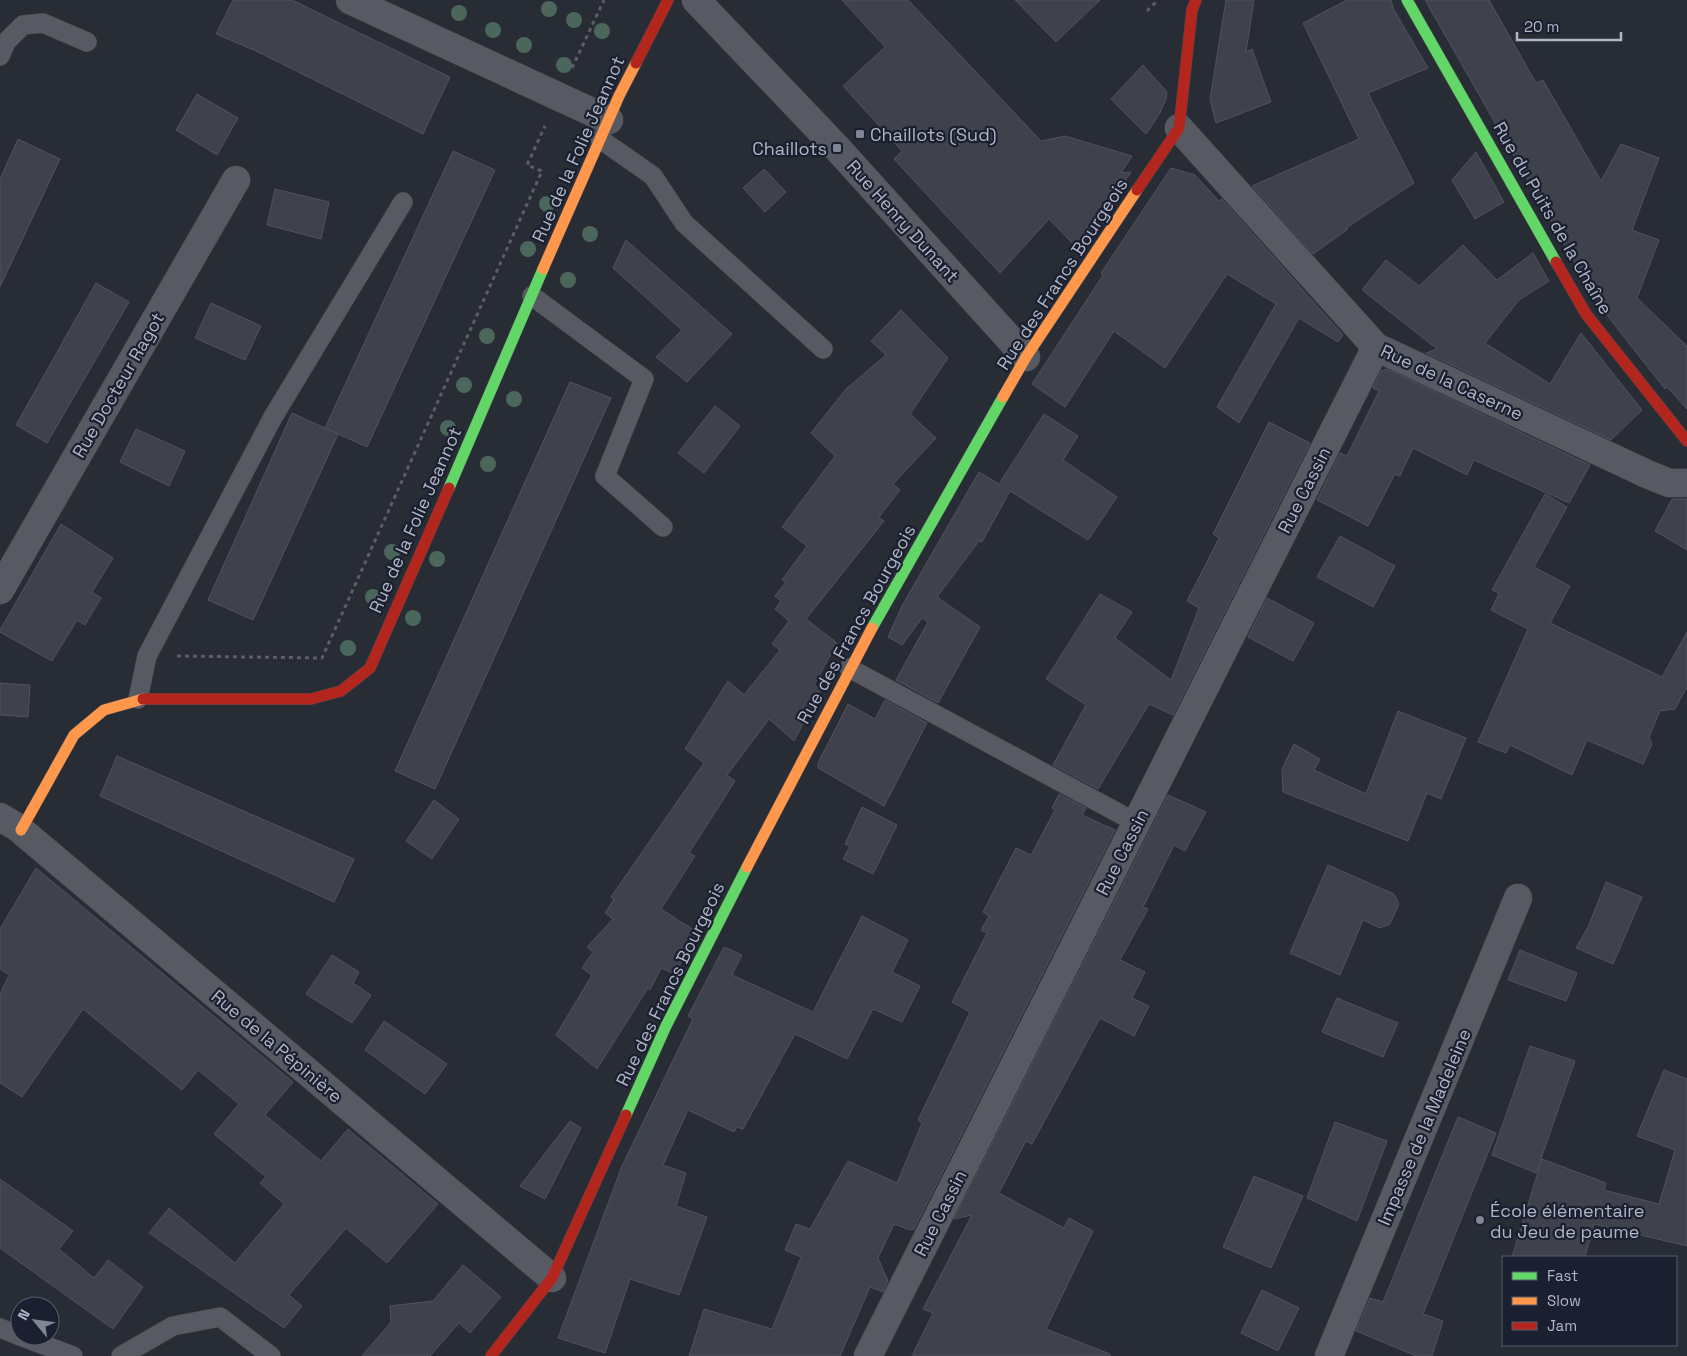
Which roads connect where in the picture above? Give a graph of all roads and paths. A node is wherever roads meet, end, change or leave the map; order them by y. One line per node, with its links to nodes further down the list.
1 (350, 0): 14 (street)
2 (604, 0): 11 (path)
3 (668, 0): 14 (street, Rue de la Folie Jeannot)
4 (696, 0): 20 (street, Rue Henry Dunant)
5 (1158, 0): 8 (path)
6 (1196, 0): 13 (street, Rue des Francs Bourgeois)
7 (1408, 0): 21 (street, Rue du Puits de la Chaîne)
8 (1147, 10)
9 (87, 42): 10 (lane)
10 (0, 56)
11 (571, 72)
12 (546, 124): 25 (path)
13 (1179, 128): 18 (street, Rue de la Caserne); 20 (street, Rue des Francs Bourgeois)
14 (605, 129): 17 (street, Rue de la Folie Jeannot); 19 (lane)
15 (236, 180): 24 (street, Rue Docteur Ragot)
16 (403, 202): 25 (lane)
17 (532, 296): 23 (lane); 27 (street, Rue de la Folie Jeannot)
18 (1376, 347): 22 (street, Rue de la Caserne); 28 (street, Rue Cassin)
19 (823, 350)
20 (1026, 357): 26 (street, Rue des Francs Bourgeois)
21 (1687, 441)
22 (1687, 482)
23 (663, 527)
24 (0, 590)
25 (147, 656): 27 (lane)
26 (850, 668): 28 (lane); 31 (street, Rue des Francs Bourgeois)
27 (138, 699): 29 (street, Rue de la Folie Jeannot)
28 (1137, 823): 39 (street, Rue Cassin)
29 (10, 824): 31 (street, Rue de la Pépinière)
30 (1518, 898): 40 (street, Impasse de la Madeleine)
31 (552, 1278): 32 (street, Rue des Francs Bourgeois)
32 (503, 1342): 37 (street, Rue des Francs Bourgeois); 38 (street)
33 (46, 1346): 34 (lane)
34 (73, 1356)
35 (121, 1356): 36 (lane)
36 (271, 1356)
37 (491, 1356)
38 (511, 1356)
39 (868, 1356)
40 (1329, 1356)

